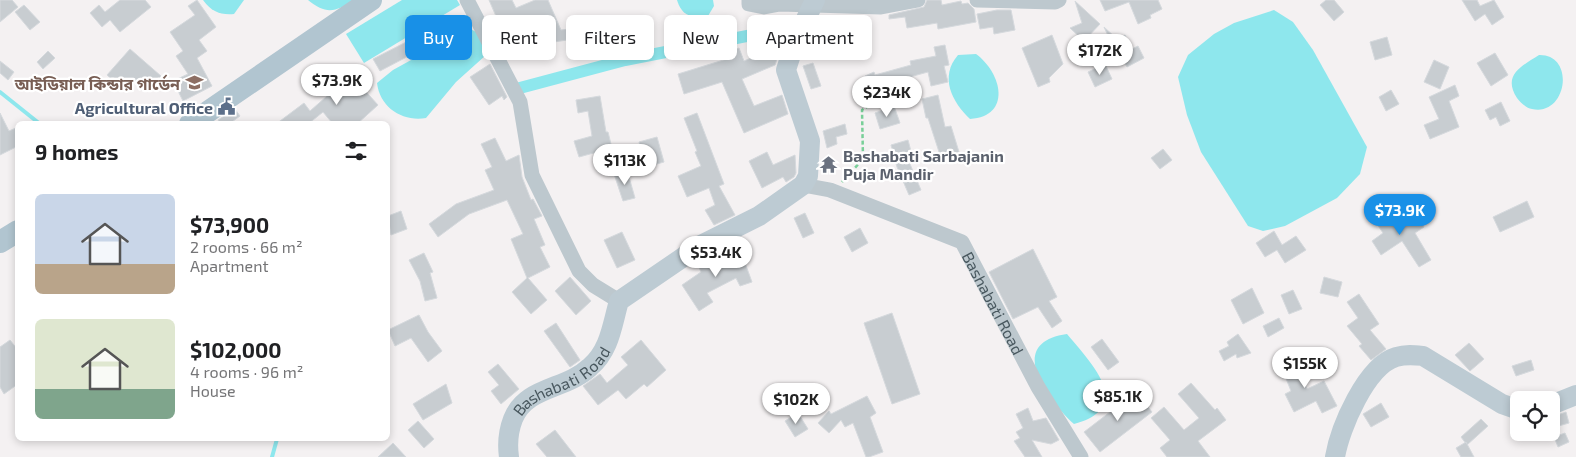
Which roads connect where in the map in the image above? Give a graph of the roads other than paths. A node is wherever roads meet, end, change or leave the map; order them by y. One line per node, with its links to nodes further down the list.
1 (371, 0): 8 (main road)
2 (467, 0): 12 (street)
3 (749, 0): 7 (street)
4 (918, 0): 7 (street)
5 (977, 0): 6 (street)
6 (1059, 0)
7 (811, 7): 9 (street)
8 (194, 121)
9 (803, 185): 12 (street); 17 (street, Bashabati Road)
10 (15, 233): 11 (main road)
11 (0, 242)
12 (619, 301): 16 (street, Bashabati Road)
13 (1576, 395): 14 (street)
14 (1560, 401)
15 (1510, 407): 18 (street)
16 (509, 457)
17 (1082, 457)
18 (1334, 457)

